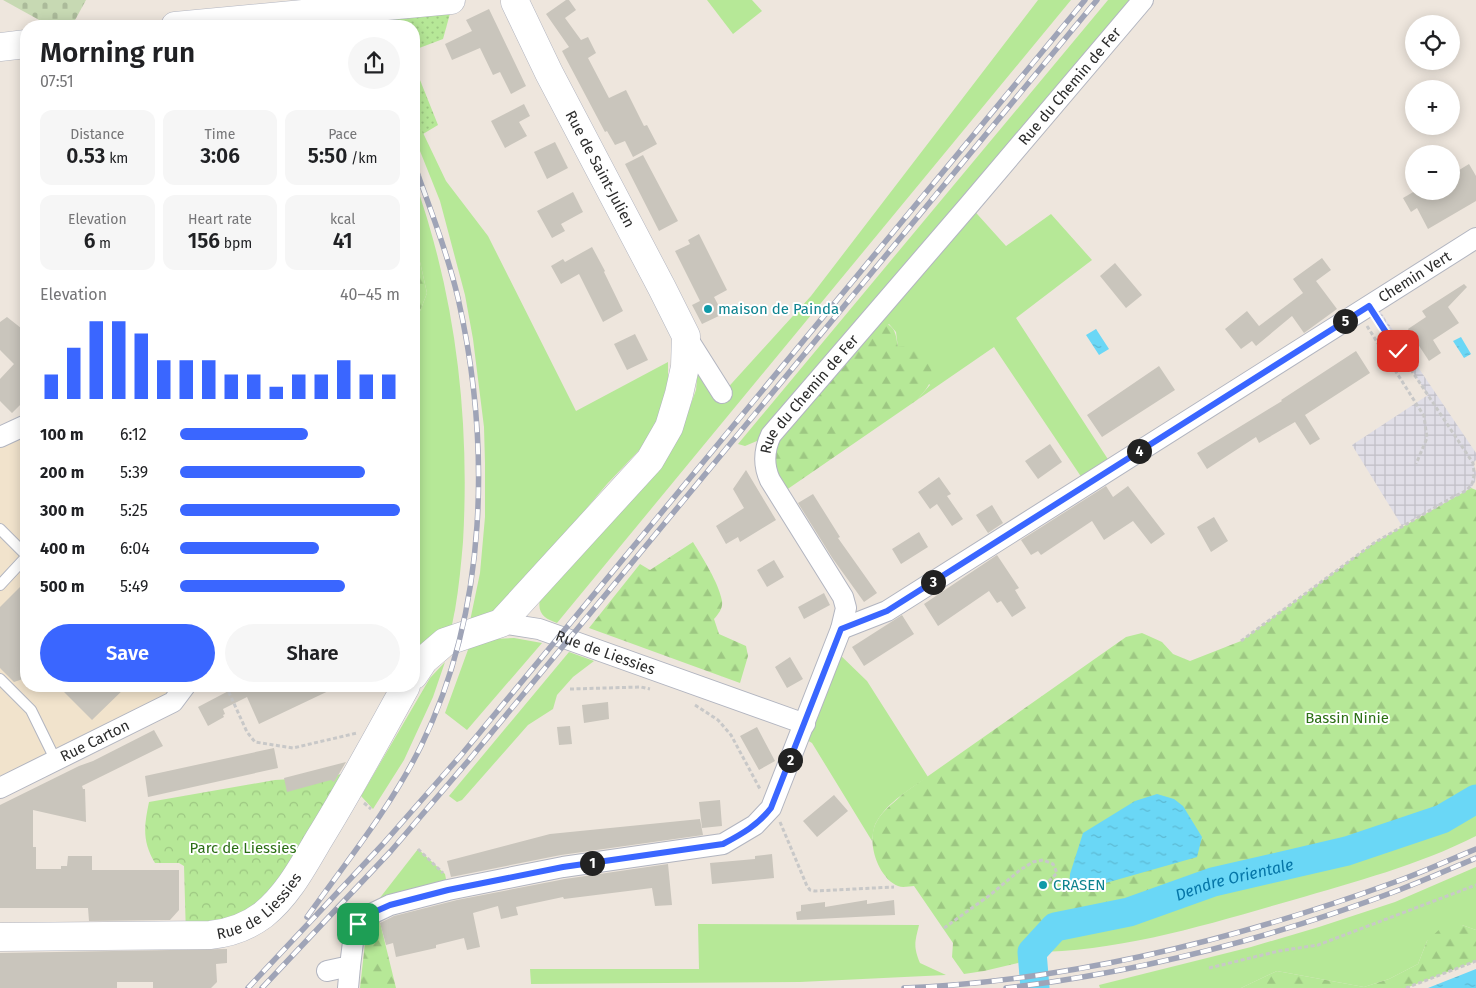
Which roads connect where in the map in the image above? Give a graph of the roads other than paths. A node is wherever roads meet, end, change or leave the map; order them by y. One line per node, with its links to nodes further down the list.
1 (450, 0): 4 (street)
2 (1143, 0): 17 (street, Rue du Chemin de Fer)
3 (511, 1): 8 (street, Rue de Saint-Julien)
4 (245, 20)
5 (20, 45): 6 (street)
6 (0, 47)
7 (1476, 238): 17 (street, Chemin Vert)
8 (686, 336): 9 (street, Rue de Saint-Julien); 16 (street, Rue de Saint-Julien)
9 (722, 393)
10 (20, 428): 11 (street)
11 (0, 437)
12 (0, 529): 13 (lane)
13 (20, 550)
14 (20, 563): 15 (lane)
15 (0, 585)
16 (501, 623): 18 (street, Rue de Liessies); 22 (street, Rue de Liessies)
17 (841, 629): 22 (street, Rue du Chemin de Fer)
18 (420, 666)
19 (0, 679): 23 (lane)
20 (180, 692): 23 (street, Rue Carton)
21 (403, 692): 25 (street, Rue de Liessies)
22 (805, 724): 26 (street, Rue du Chemin de Fer)
23 (56, 761): 24 (street, Rue Carton)
24 (0, 788)
25 (0, 938)
26 (350, 966): 27 (street); 28 (street, Rue du Chemin de Fer)
27 (327, 971)
28 (348, 988)

